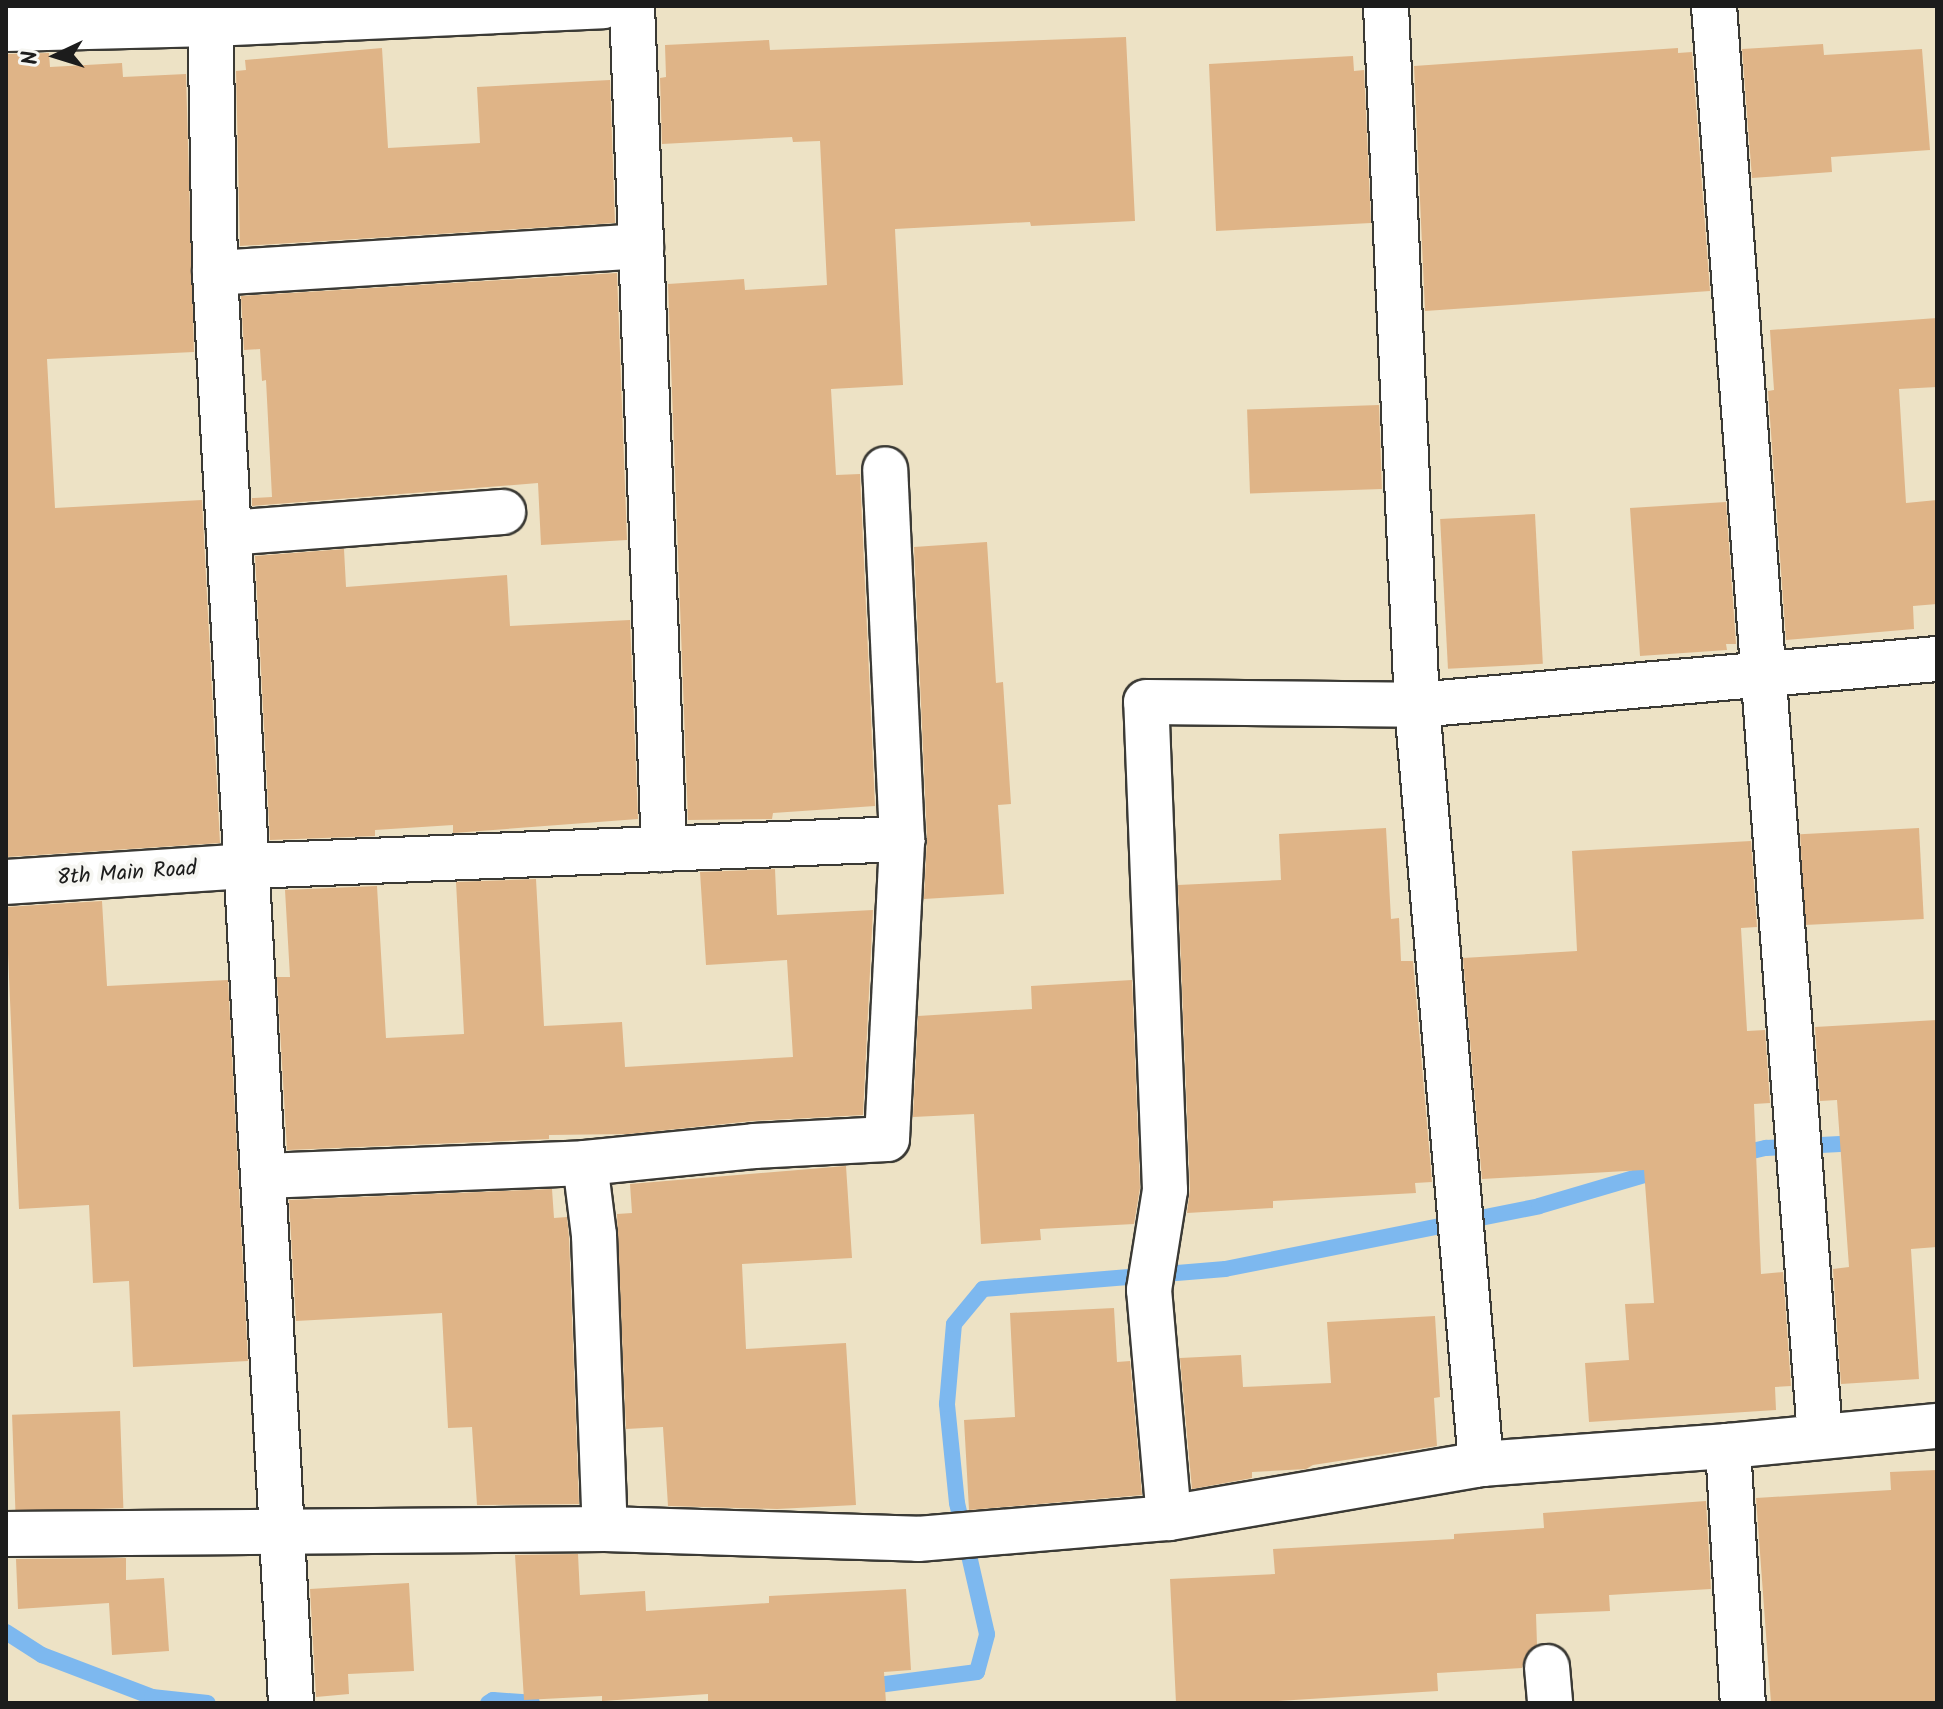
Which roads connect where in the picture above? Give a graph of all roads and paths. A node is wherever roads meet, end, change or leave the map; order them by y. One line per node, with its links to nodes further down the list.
1 (603, 6): 5 (street)
2 (632, 6): 7 (street)
3 (1386, 6): 14 (street)
4 (1714, 6): 13 (street)
5 (211, 15): 6 (street); 8 (street)
6 (6, 29)
7 (641, 246): 8 (street); 16 (street)
8 (215, 273): 11 (street)
9 (885, 469): 15 (street)
10 (503, 512): 11 (street)
11 (229, 533): 17 (street)
12 (1937, 659): 13 (street)
13 (1762, 675): 14 (street); 22 (street)
14 (1417, 705): 24 (street); 25 (street)
15 (902, 839): 16 (street, 8th Main Road); 19 (street)
16 (664, 849): 17 (street, 8th Main Road)
17 (249, 866): 18 (street, 8th Main Road); 20 (street)
18 (6, 882)
19 (585, 1163): 20 (street); 26 (street)
20 (264, 1176): 27 (street)
21 (1937, 1426): 22 (street)
22 (1820, 1436): 23 (street)
23 (1728, 1446): 24 (street); 30 (street)
24 (1481, 1464): 25 (street)
25 (1169, 1518): 26 (street)
26 (605, 1529): 27 (street)
27 (282, 1532): 28 (street); 29 (street)
28 (6, 1534)
29 (290, 1684)
30 (1743, 1703)

